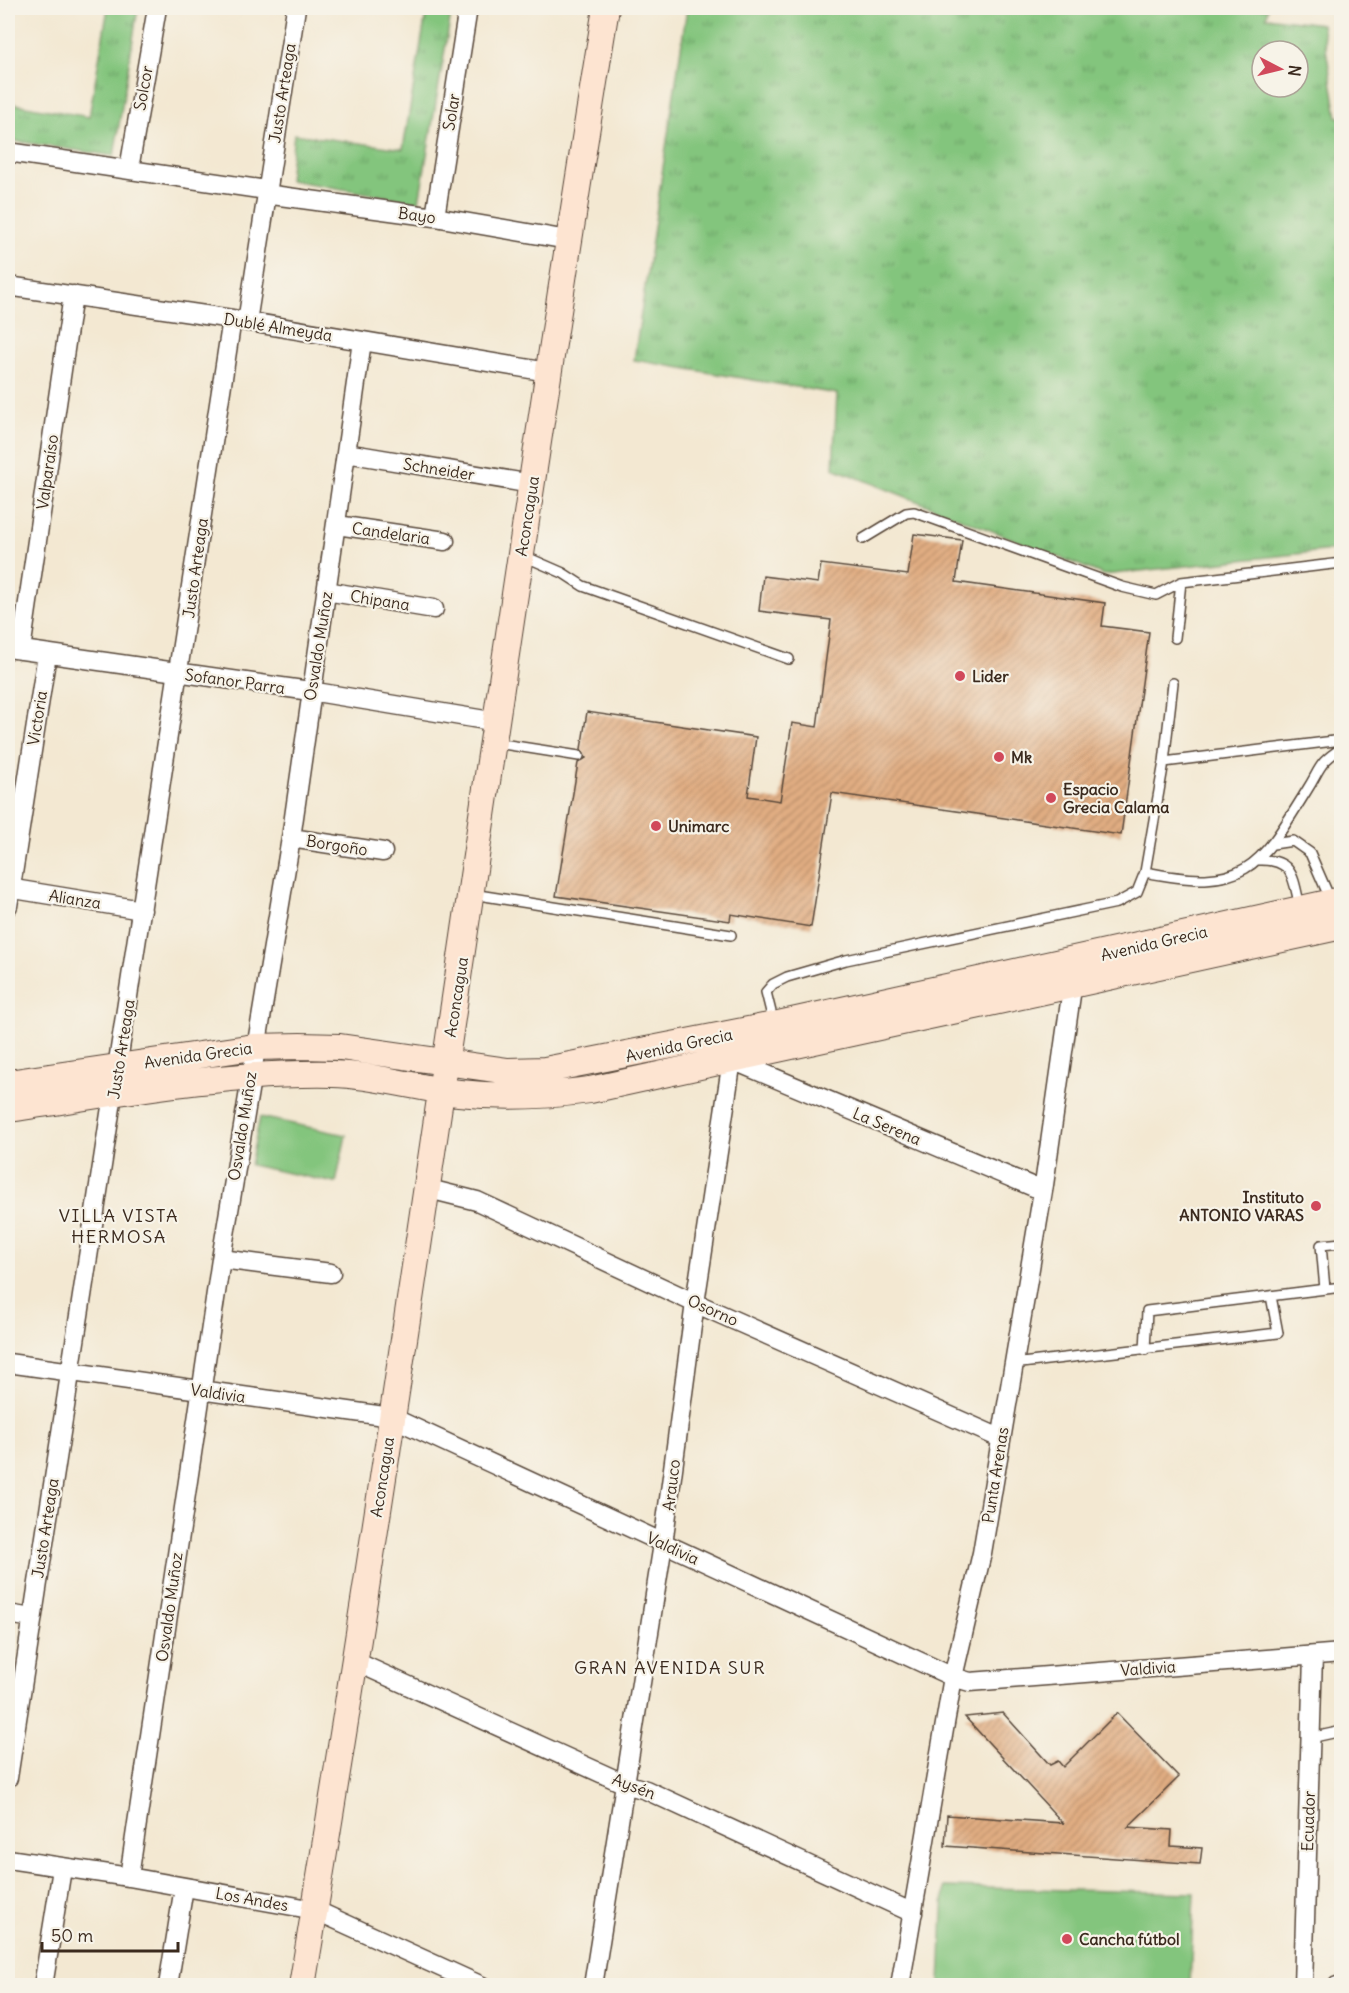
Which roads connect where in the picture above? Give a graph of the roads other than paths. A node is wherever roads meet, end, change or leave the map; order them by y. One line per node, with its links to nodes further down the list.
1 (157, 8): 6 (street, Solcor)
2 (296, 8): 7 (street, Justo Arteaga)
3 (468, 8): 8 (street, Solar)
4 (606, 8): 9 (main road, Aconcagua)
5 (8, 152): 6 (street, Bayo)
6 (129, 170): 7 (street, Bayo)
7 (265, 192): 8 (street, Bayo); 12 (street, Justo Arteaga)
8 (435, 217): 9 (street, Bayo)
9 (568, 240): 14 (main road, Aconcagua)
10 (8, 286): 11 (street, Dublé Almeyda)
11 (73, 295): 12 (street, Dublé Almeyda); 26 (street, Valparaíso)
12 (239, 320): 13 (street, Dublé Almeyda); 29 (street, Justo Arteaga)
13 (362, 340): 14 (street, Dublé Almeyda); 15 (street, Osvaldo Muñoz)
14 (548, 372): 16 (main road, Aconcagua)
15 (346, 453): 16 (street, Schneider); 17 (street, Osvaldo Muñoz)
16 (532, 484): 20 (main road, Aconcagua)
17 (337, 525): 19 (street, Candelaria); 23 (street, Osvaldo Muñoz)
18 (863, 539): 22 (lane)
19 (445, 541)
20 (520, 554): 28 (lane); 32 (main road, Aconcagua)
21 (1341, 563): 22 (lane)
22 (1181, 582): 25 (lane)
23 (326, 591): 24 (street, Chipana); 31 (street, Osvaldo Muñoz)
24 (434, 609)
25 (1175, 638)
26 (14, 649): 27 (street, Sofanor Parra)
27 (47, 654): 29 (street, Sofanor Parra); 42 (street, Victoria)
28 (789, 659)
29 (179, 673): 31 (street, Sofanor Parra); 44 (street, Justo Arteaga)
30 (1173, 683): 36 (lane)
31 (310, 691): 32 (street, Sofanor Parra); 37 (street, Osvaldo Muñoz)
32 (495, 732): 35 (lane); 43 (main road, Aconcagua)
33 (1341, 740): 36 (lane)
34 (1341, 748): 38 (lane)
35 (579, 756)
36 (1164, 762): 41 (lane)
37 (291, 838): 39 (street, Borgoño); 50 (street, Osvaldo Muñoz)
38 (1273, 844): 40 (lane); 46 (lane)
39 (383, 852)
40 (1259, 860): 41 (lane); 45 (lane)
41 (1145, 872): 49 (lane)
42 (8, 894): 44 (street, Alianza)
43 (472, 894): 47 (lane); 52 (main road, Aconcagua)
44 (142, 910): 53 (street, Justo Arteaga)
45 (1300, 910): 46 (main road, Avenida Grecia); 48 (main road, Avenida Grecia)
46 (1338, 910): 48 (main road, Avenida Grecia)
47 (731, 935)
48 (1074, 973): 49 (main road, Avenida Grecia); 51 (main road, Avenida Grecia); 60 (street, Punta Arenas)
49 (766, 1027): 51 (street); 52 (main road, Avenida Grecia)
50 (254, 1047): 52 (main road, Avenida Grecia); 53 (main road, Avenida Grecia); 54 (street, Osvaldo Muñoz)
51 (732, 1060): 56 (main road, Avenida Grecia); 60 (street, La Serena); 67 (street, Arauco)
52 (446, 1064): 56 (main road, Aconcagua)
53 (119, 1065): 55 (main road, Avenida Grecia); 57 (street, Justo Arteaga)
54 (250, 1076): 56 (main road, Avenida Grecia); 57 (main road, Avenida Grecia); 62 (street, Osvaldo Muñoz)
55 (8, 1083)
56 (441, 1090): 59 (main road, Aconcagua)
57 (115, 1093): 58 (main road, Avenida Grecia); 71 (street, Justo Arteaga)
58 (8, 1109)
59 (425, 1188): 67 (street, Osorno); 73 (main road, Aconcagua)
60 (1043, 1191): 70 (street, Punta Arenas)
61 (1341, 1243): 65 (lane)
62 (221, 1259): 63 (street); 72 (street, Osvaldo Muñoz)
63 (331, 1273)
64 (1341, 1287): 65 (lane)
65 (1325, 1289): 66 (lane)
66 (1271, 1296): 68 (lane); 68 (lane)
67 (695, 1303): 74 (street, Osorno); 75 (street, Arauco)
68 (1145, 1350): 70 (lane)
69 (8, 1363): 71 (street, Valdivia)
70 (1013, 1364): 74 (street, Punta Arenas)
71 (69, 1372): 72 (street, Valdivia); 77 (street, Justo Arteaga)
72 (200, 1390): 73 (street, Valdivia); 88 (street, Osvaldo Muñoz)
73 (391, 1417): 75 (street, Valdivia); 80 (main road, Aconcagua)
74 (1000, 1438): 81 (street, Punta Arenas)
75 (663, 1544): 81 (street, Valdivia); 85 (street, Arauco)
76 (8, 1614): 77 (street)
77 (32, 1618): 84 (street, Justo Arteaga)
78 (1341, 1653): 79 (street, Valdivia)
79 (1312, 1656): 81 (street, Valdivia); 83 (street, Ecuador)
80 (354, 1661): 85 (street, Aysén); 90 (main road, Aconcagua)
81 (953, 1677): 91 (street, Punta Arenas)
82 (1341, 1731): 83 (lane)
83 (1310, 1738): 99 (street, Ecuador)
84 (8, 1778)
85 (625, 1784): 91 (street, Aysén); 97 (street, Arauco)
86 (8, 1859): 87 (street, Los Andes)
87 (62, 1869): 88 (street, Los Andes); 93 (street)
88 (129, 1877): 89 (street, Los Andes)
89 (184, 1887): 90 (street, Los Andes); 94 (street)
90 (315, 1910): 95 (main road, Aconcagua); 96 (street, Los Andes)
91 (913, 1913): 98 (street, Punta Arenas)
92 (1341, 1985): 100 (street)
93 (43, 1986)
94 (168, 1986)
95 (302, 1986)
96 (482, 1986)
97 (593, 1986)
98 (900, 1986)
99 (1303, 1986)
100 (1337, 1986)

